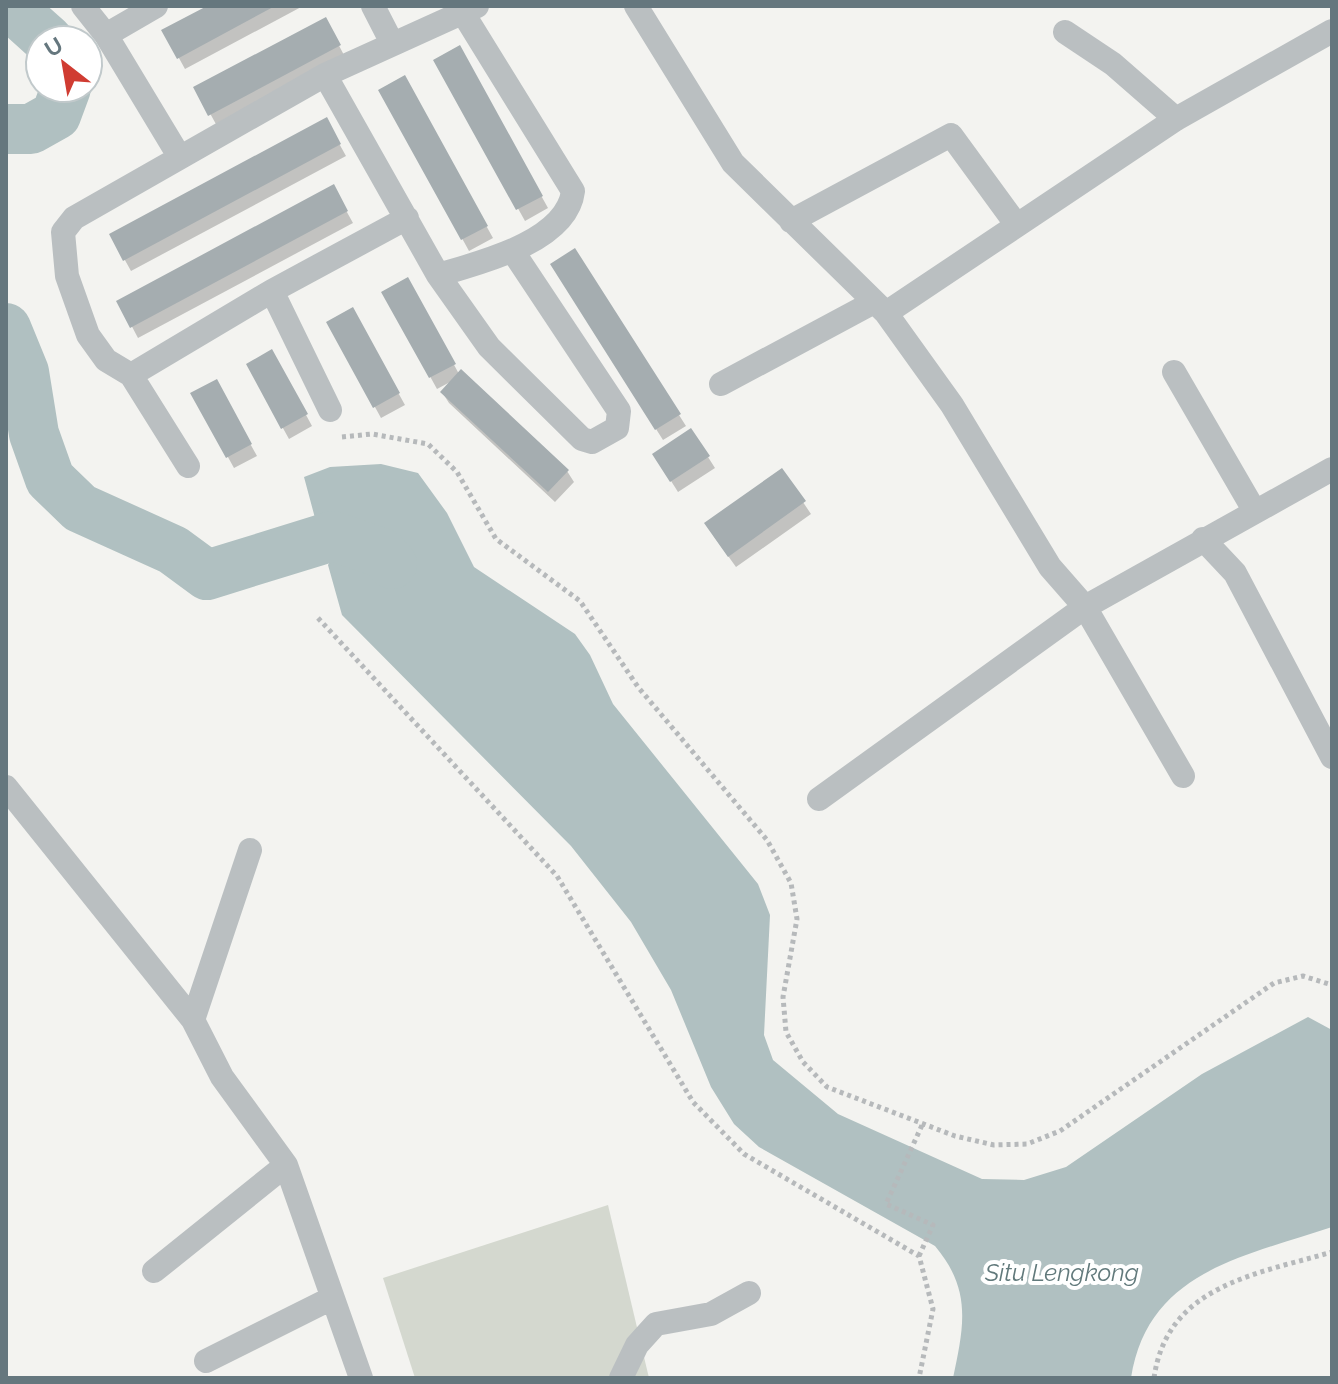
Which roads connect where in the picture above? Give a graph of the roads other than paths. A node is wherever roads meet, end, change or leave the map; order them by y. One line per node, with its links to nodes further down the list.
1 (83, 6): 8 (street)
2 (156, 6): 8 (street)
3 (373, 6): 9 (street)
4 (636, 6): 14 (street)
5 (470, 9): 9 (street); 16 (street)
6 (1332, 31): 11 (street)
7 (1065, 32): 11 (street)
8 (106, 35): 12 (street)
9 (392, 43): 10 (street)
10 (325, 75): 12 (street); 13 (street)
11 (1176, 119): 15 (street)
12 (179, 156): 21 (street)
13 (407, 218): 17 (street); 18 (street)
14 (791, 221): 15 (street); 19 (street)
15 (1016, 224): 19 (street)
16 (514, 253): 17 (street); 17 (street)
17 (438, 275)
18 (272, 291): 21 (street); 23 (street)
19 (880, 308): 22 (street); 28 (street)
20 (1174, 372): 26 (street)
21 (131, 375): 24 (street)
22 (721, 384)
23 (330, 410)
24 (188, 466)
25 (1332, 469): 26 (street)
26 (1254, 510): 27 (street)
27 (1203, 539): 28 (street); 29 (street)
28 (1085, 607): 30 (street); 32 (street)
29 (1332, 757)
30 (1183, 776)
31 (6, 787): 34 (street)
32 (819, 799)
33 (250, 850): 34 (street)
34 (193, 1020): 35 (street)
35 (286, 1165): 36 (street); 38 (street)
36 (154, 1271)
37 (749, 1293): 41 (street)
38 (330, 1299): 39 (street); 40 (street)
39 (206, 1361)
40 (361, 1378)
41 (621, 1378)

